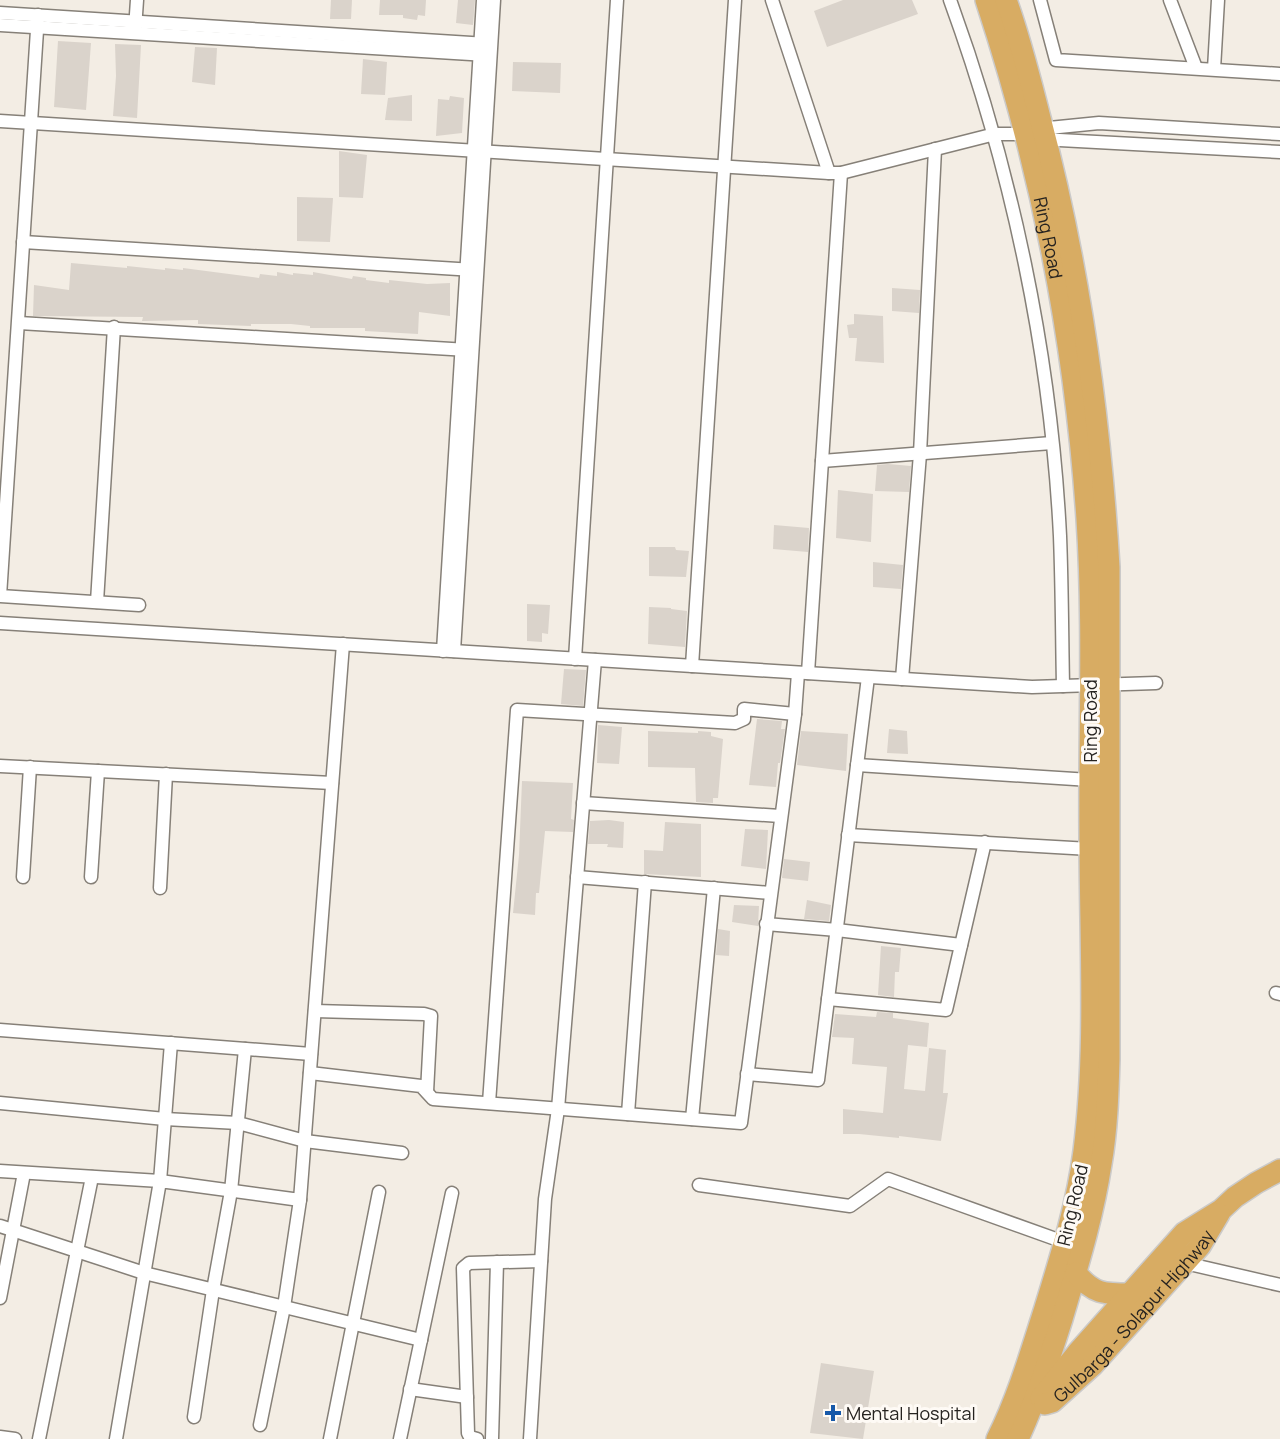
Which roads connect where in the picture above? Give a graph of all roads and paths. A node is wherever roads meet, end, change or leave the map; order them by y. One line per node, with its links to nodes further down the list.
1 (137, 0): 16 (street)
2 (483, 0): 17 (street)
3 (494, 0): 17 (street)
4 (617, 0): 29 (street)
5 (735, 0): 30 (street)
6 (772, 0): 31 (street)
7 (950, 0): 23 (street)
8 (986, 0): 24 (highway, Ring Road)
9 (1006, 0): 24 (highway, Ring Road)
10 (1040, 0): 18 (street)
11 (1170, 0): 18 (street)
12 (1218, 0): 19 (street)
13 (0, 13): 14 (street)
14 (38, 21): 15 (street); 16 (street); 22 (street)
15 (0, 25)
16 (135, 27): 17 (street)
17 (485, 49): 27 (street)
18 (1196, 68): 19 (street)
19 (1214, 69): 20 (street)
20 (1280, 74)
21 (0, 121): 22 (street)
22 (31, 123): 27 (street); 32 (street)
23 (994, 134): 24 (street); 26 (street); 37 (street)
24 (1038, 134): 25 (street); 28 (street); 52 (highway, Ring Road)
25 (1280, 134)
26 (935, 149): 31 (street); 38 (street)
27 (479, 152): 29 (street); 33 (street)
28 (1280, 152)
29 (606, 160): 30 (street); 45 (street)
30 (724, 167): 31 (street); 47 (street)
31 (835, 173): 39 (street)
32 (23, 242): 33 (street); 34 (street)
33 (472, 269): 36 (street)
34 (19, 323): 35 (street); 40 (street)
35 (114, 327): 36 (street); 40 (street)
36 (467, 350): 44 (street)
37 (1052, 443): 38 (street); 53 (street)
38 (920, 454): 39 (street); 50 (street)
39 (822, 461): 48 (street)
40 (98, 602): 41 (street)
41 (139, 605)
42 (0, 623): 43 (street)
43 (342, 644): 44 (street); 62 (street)
44 (448, 651): 45 (street)
45 (575, 659): 46 (street)
46 (595, 660): 47 (street); 54 (street)
47 (692, 666): 48 (street)
48 (803, 673): 49 (street); 55 (street)
49 (868, 677): 50 (street); 56 (street)
50 (902, 679): 53 (street)
51 (1156, 683): 52 (street)
52 (1100, 685): 53 (street); 61 (highway, Ring Road); 115 (highway, Ring Road)
53 (1063, 686)
54 (590, 714): 55 (street); 63 (street); 88 (street)
55 (795, 714): 64 (street)
56 (857, 765): 61 (street); 65 (street)
57 (0, 766): 58 (street)
58 (30, 767): 59 (street); 68 (street)
59 (98, 771): 60 (street); 70 (street)
60 (166, 774): 62 (street); 72 (street)
61 (1090, 780): 67 (highway, Ring Road)
62 (332, 783): 79 (street)
63 (583, 803): 64 (street); 69 (street)
64 (780, 816): 74 (street)
65 (848, 835): 66 (street); 76 (street)
66 (985, 842): 67 (street); 77 (street)
67 (1090, 849): 109 (highway, Ring Road)
68 (23, 877)
69 (577, 877): 71 (street); 89 (street)
70 (91, 878)
71 (645, 882): 73 (street); 90 (street)
72 (160, 888)
73 (714, 888): 74 (street); 92 (street)
74 (770, 893): 75 (street)
75 (766, 924): 76 (street); 85 (street)
76 (837, 930): 77 (street); 78 (street)
77 (961, 945): 78 (street)
78 (828, 999): 85 (street)
79 (315, 1011): 83 (street); 86 (street)
80 (0, 1030): 81 (street)
81 (171, 1043): 82 (street); 91 (street)
82 (245, 1049): 83 (street); 93 (street)
83 (311, 1054): 84 (street)
84 (310, 1073): 86 (street); 94 (street)
85 (747, 1074): 92 (street)
86 (427, 1092): 88 (street)
87 (0, 1103): 91 (street)
88 (489, 1103): 89 (street)
89 (558, 1109): 90 (street); 111 (street)
90 (628, 1114): 92 (street)
91 (165, 1119): 93 (street); 100 (street)
92 (693, 1119)
93 (237, 1123): 94 (street); 102 (street)
94 (305, 1141): 95 (street); 105 (street)
95 (402, 1153)
96 (1280, 1170): 106 (highway, Gulbarga - Solapur Highway)
97 (0, 1171): 98 (street)
98 (24, 1173): 99 (street); 108 (street)
99 (93, 1177): 100 (street); 110 (street)
100 (160, 1181): 102 (street); 114 (street)
101 (699, 1185): 109 (street)
102 (231, 1191): 105 (street); 117 (street)
103 (379, 1192): 121 (street)
104 (452, 1193): 122 (street)
105 (300, 1200): 120 (street)
106 (1221, 1210): 113 (highway, Gulbarga - Solapur Highway); 118 (highway, Gulbarga - Solapur Highway)
107 (0, 1226): 108 (street)
108 (13, 1230): 110 (street); 119 (street)
109 (1065, 1242): 128 (highway, Ring Road)
110 (77, 1251): 114 (street); 129 (street)
111 (542, 1261): 112 (street); 135 (street)
112 (497, 1262): 124 (street); 134 (street)
113 (1185, 1263): 116 (street); 125 (highway, Gulbarga - Solapur Highway)
114 (144, 1273): 117 (street); 130 (street)
115 (1076, 1273): 118 (highway); 125 (highway, Ring Road)
116 (1280, 1285)
117 (213, 1290): 120 (street); 126 (street)
118 (1130, 1294): 125 (highway, Gulbarga - Solapur Highway)
119 (0, 1298)
120 (284, 1307): 121 (street); 127 (street)
121 (353, 1324): 122 (street); 131 (street)
122 (421, 1340): 123 (street)
123 (410, 1389): 124 (street); 132 (street)
124 (467, 1397): 133 (street)
125 (1032, 1408): 128 (highway, Gulbarga - Solapur Highway)
126 (194, 1417)
127 (260, 1425)
128 (1004, 1438)
129 (39, 1439)
130 (116, 1439)
131 (330, 1439)
132 (400, 1439)
133 (477, 1439)
134 (492, 1439)
135 (530, 1439)

